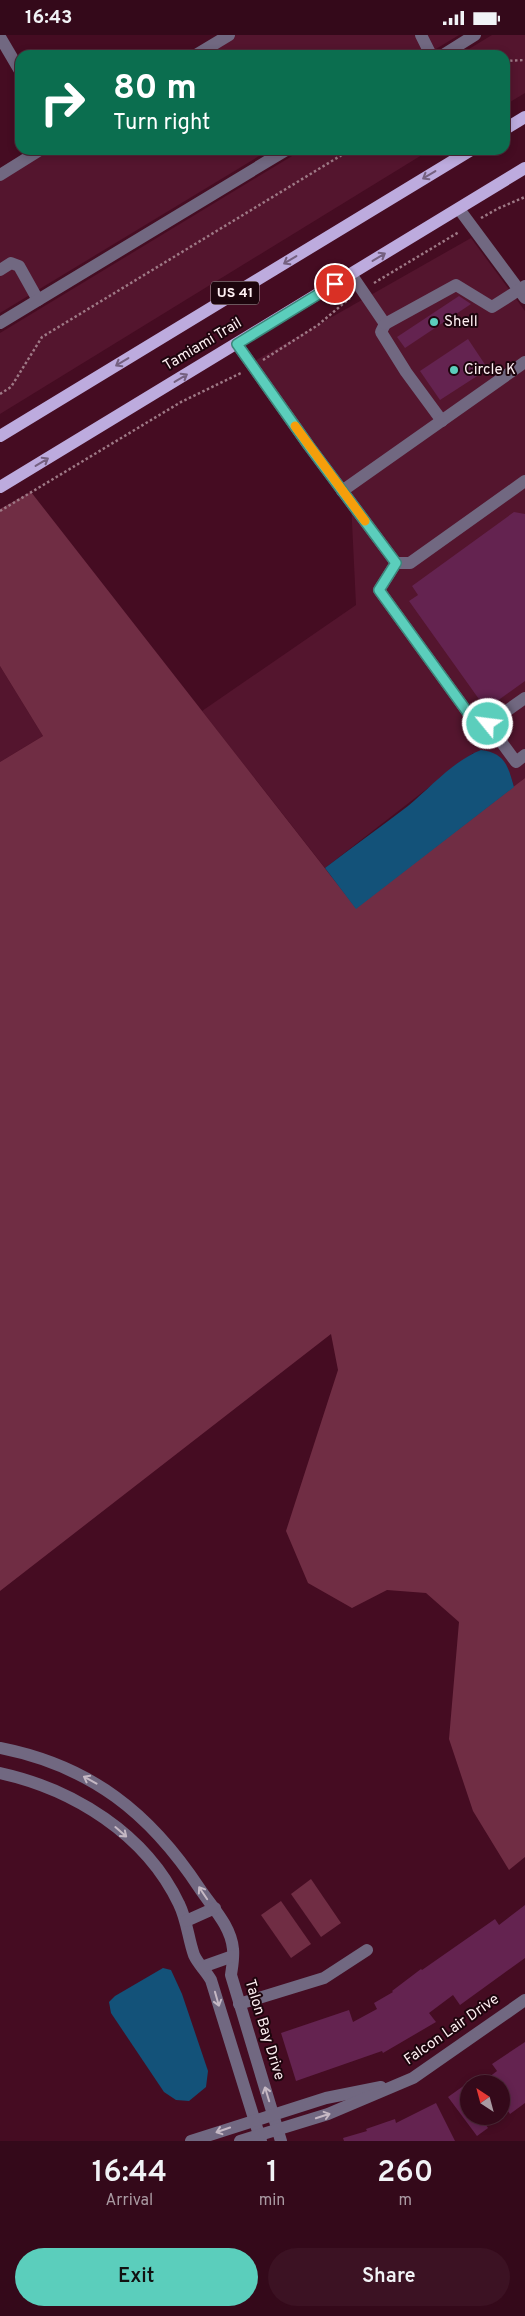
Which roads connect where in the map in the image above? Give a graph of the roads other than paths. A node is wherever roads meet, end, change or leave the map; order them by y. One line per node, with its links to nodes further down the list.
1 (229, 35): 5 (street)
2 (421, 35): 6 (street)
3 (476, 35): 7 (street)
4 (0, 37): 8 (street)
5 (204, 50)
6 (428, 50)
7 (451, 50)
8 (15, 62)
9 (525, 117): 10 (main road)
10 (510, 126)
11 (32, 155): 15 (street)
12 (278, 155): 20 (street)
13 (463, 155): 26 (main road, Tamiami Trail / US 41, one-way to 26)
14 (525, 169): 16 (main road, Tamiami Trail / US 41)
15 (0, 175)
16 (459, 209): 18 (main road, Tamiami Trail / US 41, one-way to 16); 19 (street)
17 (0, 269): 20 (street)
18 (352, 274): 22 (street); 23 (main road, Tamiami Trail / US 41)
19 (523, 292): 22 (street)
20 (38, 300): 21 (street)
21 (0, 323)
22 (385, 324): 25 (street)
23 (237, 344): 28 (main road, Tamiami Trail / US 41, one-way to 23); 29 (street)
24 (525, 362): 25 (street)
25 (442, 421): 29 (street)
26 (0, 437)
27 (525, 481): 30 (street)
28 (0, 487)
29 (342, 491): 30 (street)
30 (396, 563): 32 (street)
31 (525, 698): 32 (street)
32 (488, 724): 33 (street)
33 (525, 755)
34 (0, 1749): 36 (street, Talon Bay Drive, one-way to 34)
35 (0, 1773): 37 (street, one-way to 37)
36 (215, 1909): 37 (street); 39 (street, Talon Bay Drive)
37 (186, 1921): 40 (street)
38 (367, 1950): 42 (street)
39 (233, 1956): 40 (street); 42 (street, Talon Bay Drive)
40 (202, 1967): 45 (street, one-way to 45)
41 (525, 1999): 43 (street, Falcon Lair Drive)
42 (239, 2003): 44 (street, Talon Bay Drive, one-way to 42)
43 (396, 2085): 44 (street, Falcon Lair Drive); 46 (street, Falcon Lair Drive, one-way to 43)
44 (273, 2114): 45 (street, Falcon Lair Drive); 46 (street, Talon Bay Drive)
45 (254, 2119): 47 (street); 48 (street, Falcon Lair Drive, one-way to 48)
46 (279, 2135): 47 (street, Falcon Lair Drive)
47 (260, 2138): 49 (street, Falcon Lair Drive)
48 (192, 2141)
49 (240, 2141)

